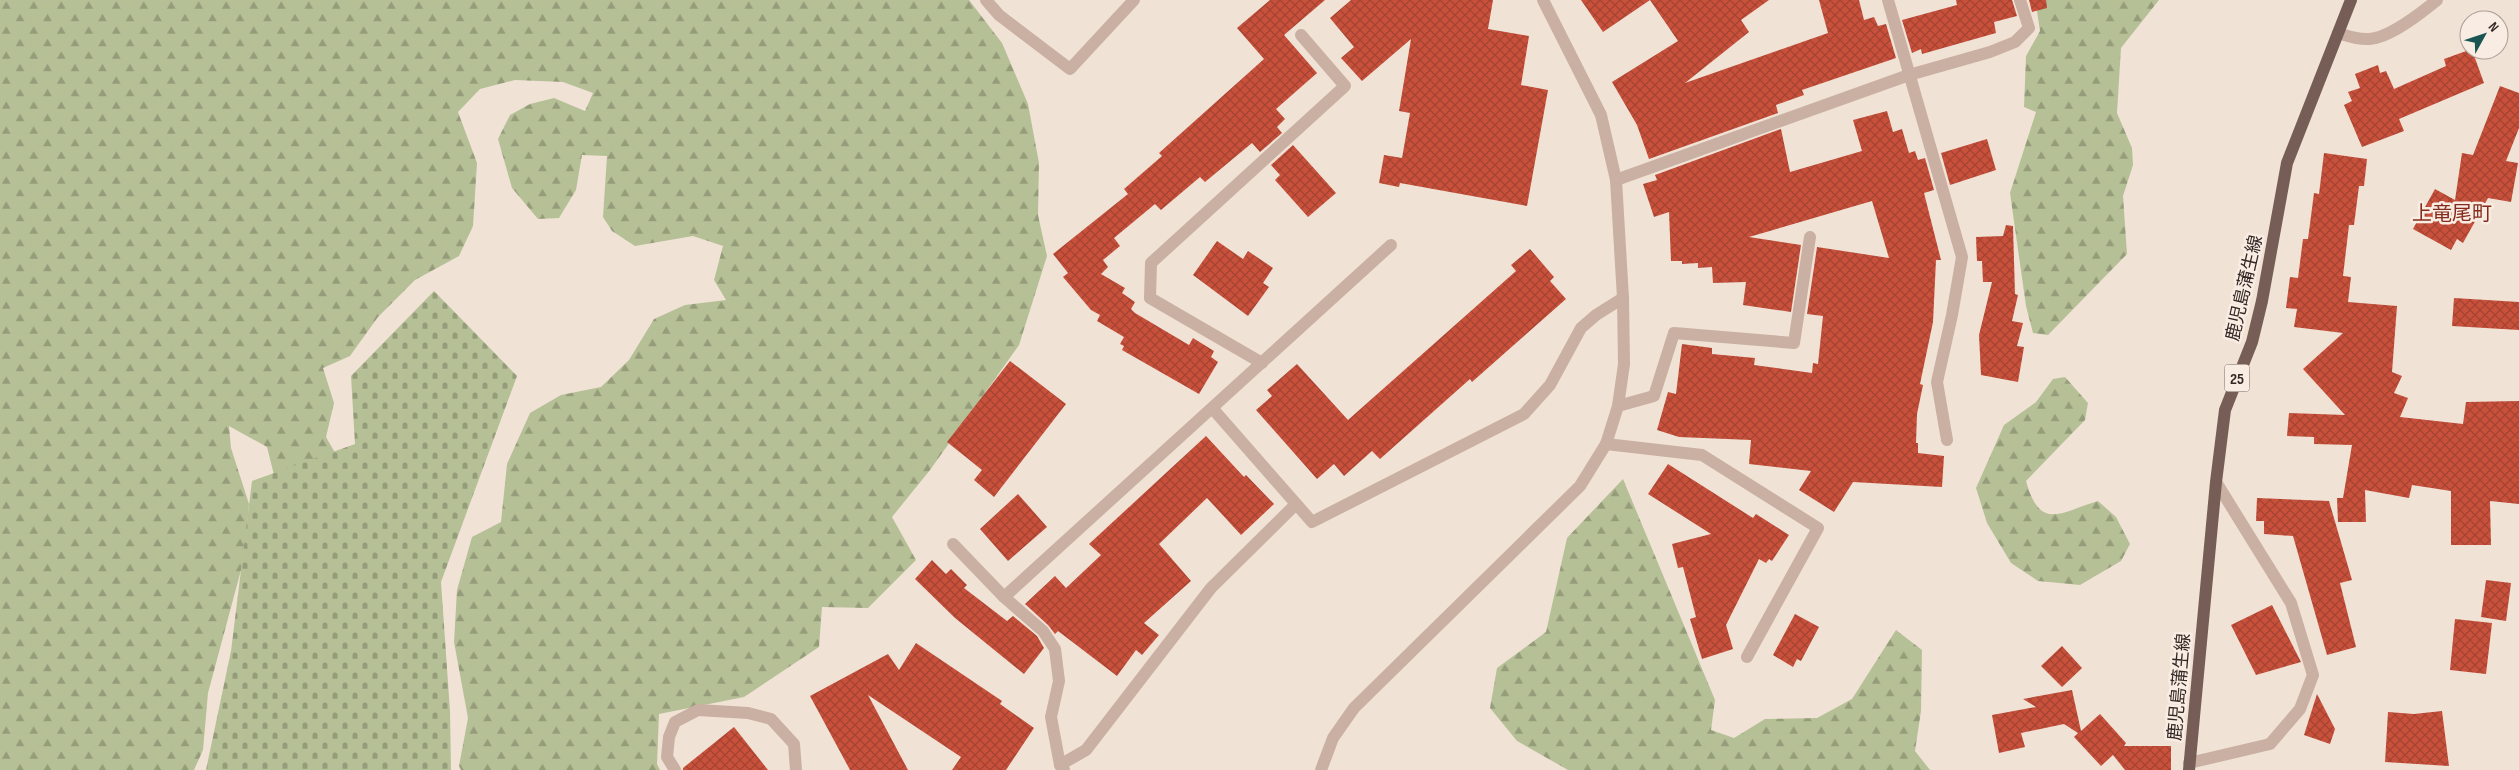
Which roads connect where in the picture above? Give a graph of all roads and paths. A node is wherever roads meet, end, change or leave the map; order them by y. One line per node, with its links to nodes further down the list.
1 (986, 0): 2 (street)
2 (1134, 0)
3 (1543, 0): 11 (street)
4 (1888, 0): 10 (street)
5 (2020, 0): 10 (street)
6 (2351, 0): 8 (main road, 鹿児島蒲生線 / 25)
7 (2437, 0): 8 (street)
8 (2338, 33): 20 (main road, 鹿児島蒲生線 / 25)
9 (1301, 34): 15 (street)
10 (1909, 75): 11 (street); 18 (street)
11 (1616, 180): 14 (street)
12 (1810, 238): 16 (street)
13 (1391, 246): 15 (street)
14 (1624, 298): 16 (street); 21 (street)
15 (1262, 363): 17 (street)
16 (1618, 406): 19 (street)
17 (1213, 409): 21 (street); 23 (street)
18 (1947, 440)
19 (1606, 444): 24 (street); 29 (street)
20 (2216, 482): 25 (main road, 鹿児島蒲生線 / 25); 25 (street)
21 (1296, 504): 26 (street)
22 (953, 544): 23 (street)
23 (1004, 597): 26 (street)
24 (1747, 657)
25 (2189, 766)
26 (1062, 767)
27 (675, 770): 28 (street)
28 (796, 770)
29 (1321, 770)

